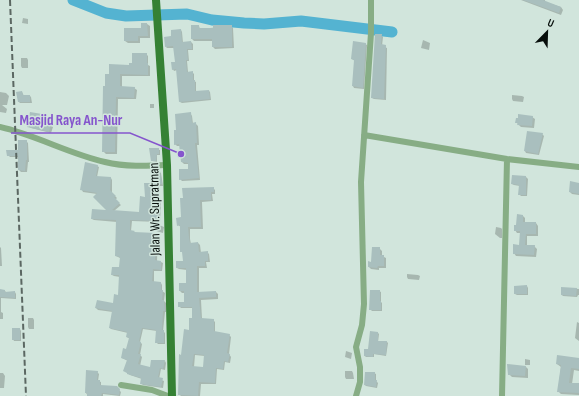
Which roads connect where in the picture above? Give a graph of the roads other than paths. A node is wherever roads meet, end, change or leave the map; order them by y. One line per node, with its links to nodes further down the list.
1 (371, 0): 4 (street)
2 (156, 2): 6 (main road, Jalan Wr. Supratman)
3 (0, 127): 6 (street)
4 (364, 135): 5 (street); 11 (street)
5 (507, 159): 7 (street); 12 (street)
6 (167, 165): 10 (main road, Jalan Wr. Supratman)
7 (579, 167)
8 (121, 385): 9 (street)
9 (168, 396)
10 (172, 396)
11 (356, 396)
12 (502, 396)

